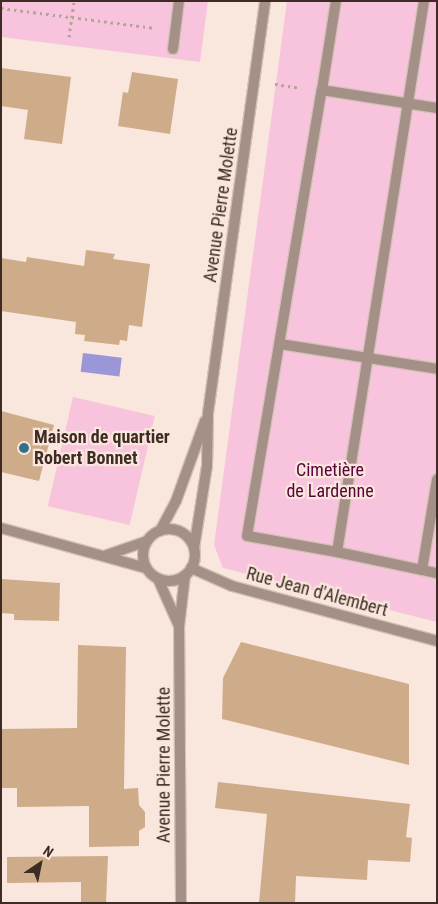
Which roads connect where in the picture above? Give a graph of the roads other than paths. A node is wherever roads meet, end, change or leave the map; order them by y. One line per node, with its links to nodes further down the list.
1 (179, 1): 5 (street)
2 (265, 1): 12 (street, Avenue Pierre Molette)
3 (336, 1): 6 (street)
4 (424, 1): 7 (street)
5 (173, 49)
6 (322, 90): 7 (street); 9 (street)
7 (408, 104): 8 (street); 10 (street)
8 (437, 108)
9 (280, 344): 10 (street); 18 (street)
10 (368, 358): 11 (street); 18 (street)
11 (437, 369)
12 (208, 413): 15 (street, Avenue Pierre Molette); 17 (street, Avenue Pierre Molette)
13 (437, 479): 21 (street)
14 (1, 528): 19 (street)
15 (160, 531): 16 (street, Avenue Pierre Molette); 17 (street)
16 (147, 542): 19 (street); 20 (street)
17 (194, 548): 22 (street, Avenue Pierre Molette)
18 (337, 552): 21 (street)
19 (107, 555): 20 (street)
20 (146, 568): 24 (street, Avenue Pierre Molette)
21 (422, 570): 23 (street)
22 (188, 572): 24 (street); 25 (street, Avenue Pierre Molette); 26 (street, Rue Jean d'Alembert)
23 (437, 573)
24 (158, 579): 25 (street, Avenue Pierre Molette)
25 (179, 627): 27 (street, Avenue Pierre Molette)
26 (437, 641)
27 (181, 903)

